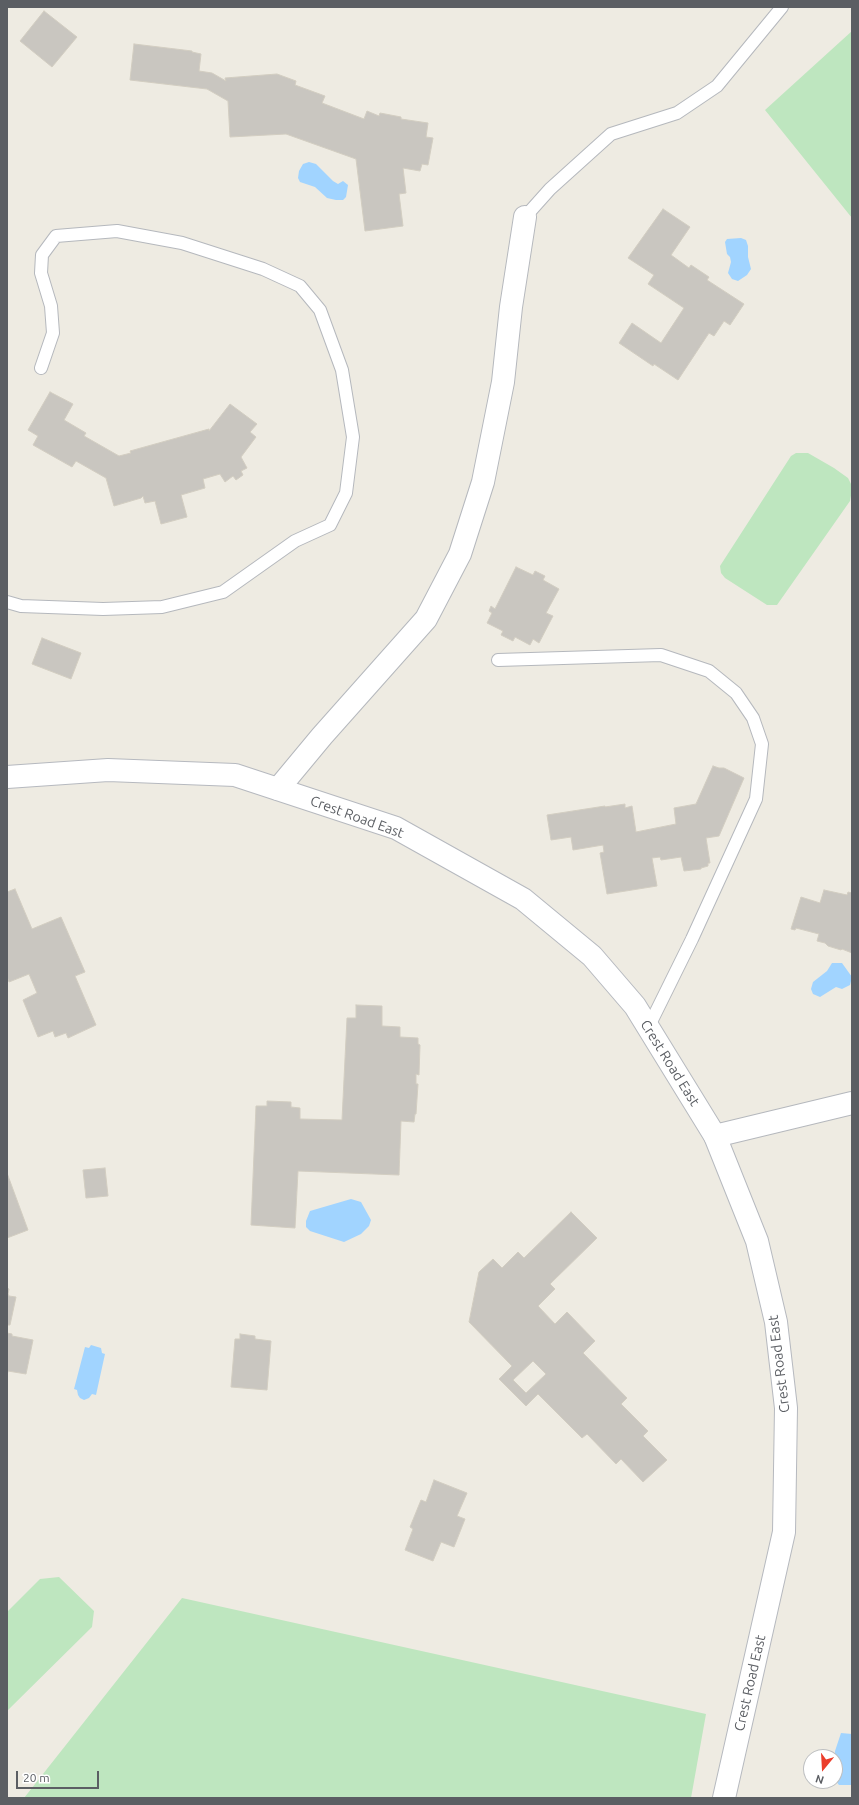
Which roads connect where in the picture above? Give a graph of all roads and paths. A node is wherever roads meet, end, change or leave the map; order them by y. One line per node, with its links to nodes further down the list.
1 (782, 7): 2 (lane)
2 (525, 218): 7 (street)
3 (41, 368): 4 (lane)
4 (7, 602)
5 (498, 660): 8 (lane)
6 (7, 777): 7 (street, Crest Road East)
7 (278, 789): 8 (street, Crest Road East)
8 (648, 1028): 10 (street, Crest Road East)
9 (852, 1103): 10 (street)
10 (715, 1136): 11 (street, Crest Road East)
11 (724, 1798)

